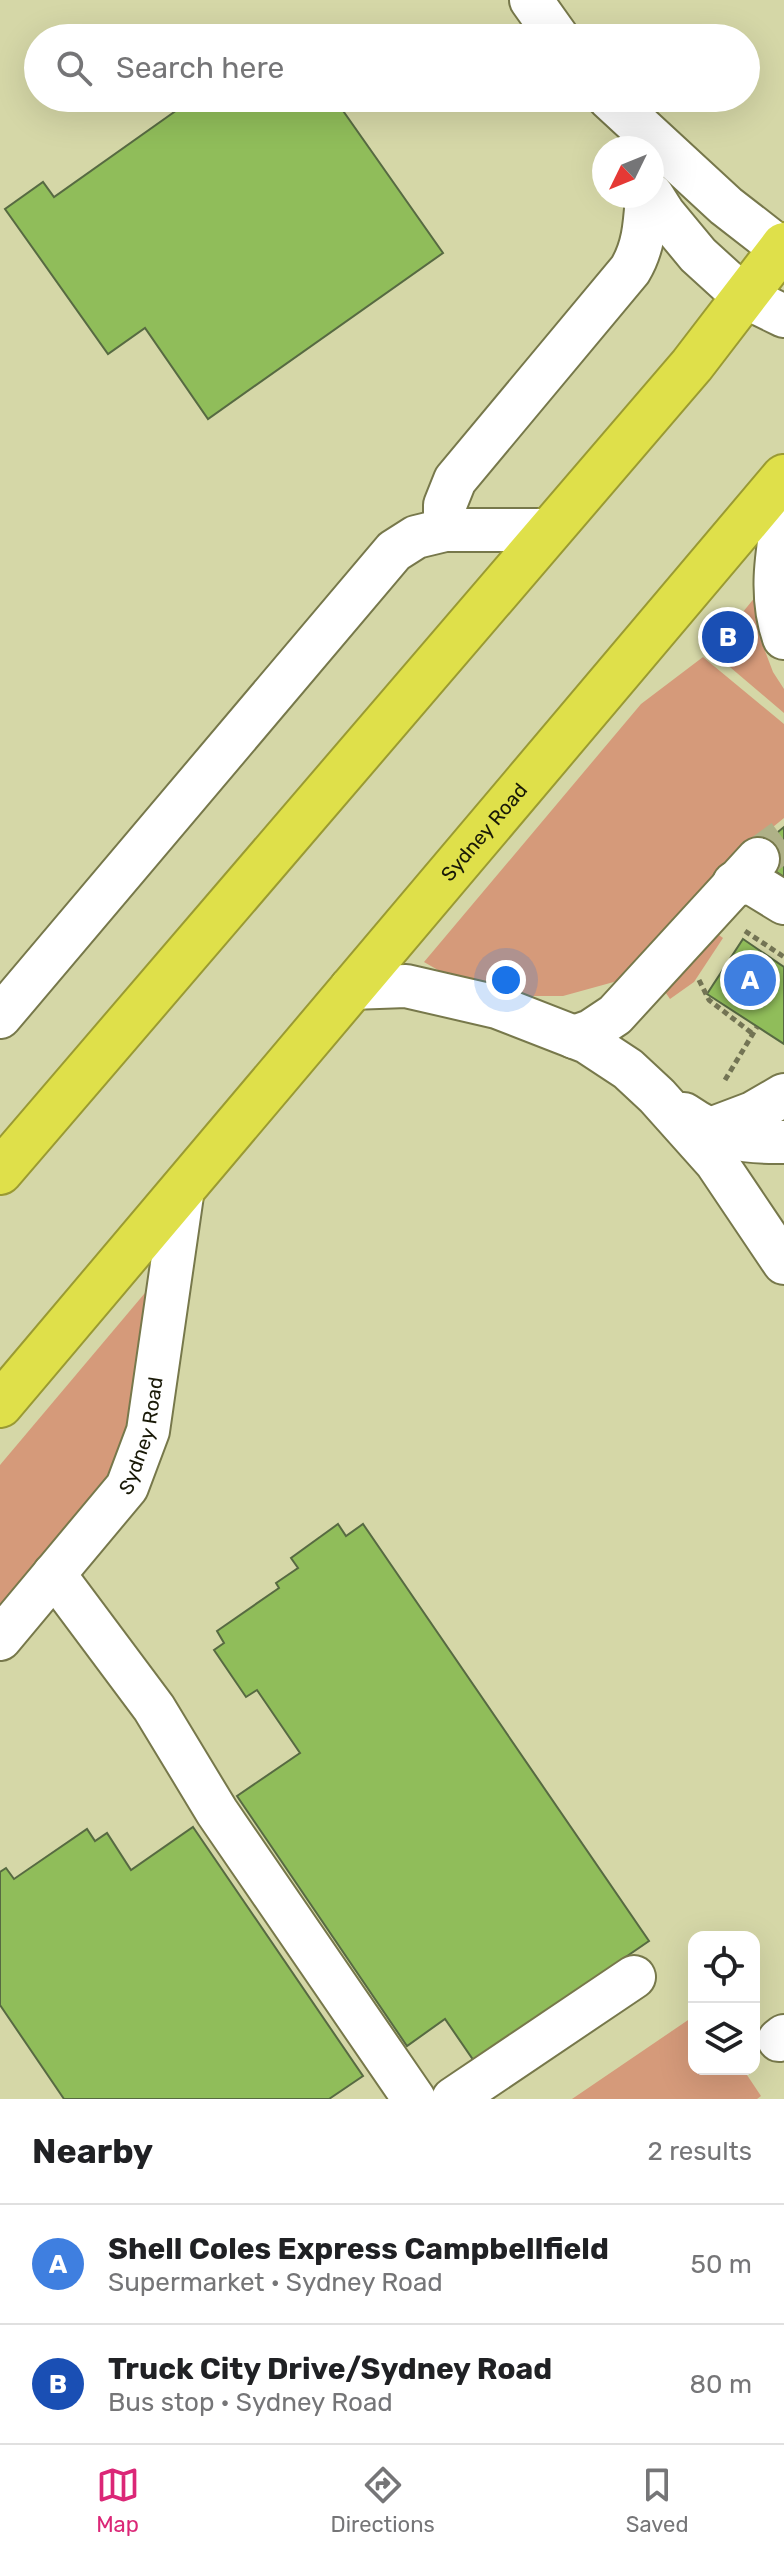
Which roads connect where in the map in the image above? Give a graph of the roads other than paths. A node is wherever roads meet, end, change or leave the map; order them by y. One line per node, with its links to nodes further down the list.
1 (531, 0): 2 (street)
2 (548, 24)
3 (603, 112): 5 (street)
4 (624, 112): 8 (street)
5 (616, 136)
6 (648, 208): 13 (street)
7 (659, 208): 9 (street)
8 (783, 248): 9 (highway)
9 (743, 296): 10 (street); 14 (highway)
10 (784, 316)
11 (784, 477): 17 (highway, Sydney Road)
12 (784, 510): 15 (street)
13 (445, 530): 14 (street); 18 (street)
14 (550, 530): 25 (highway)
15 (784, 638)
16 (764, 883): 19 (street)
17 (351, 988): 19 (street); 26 (highway, Sydney Road)
18 (0, 1017)
19 (574, 1037): 21 (street)
20 (784, 1095): 23 (street)
21 (657, 1096): 23 (street); 27 (street)
22 (784, 1123): 23 (street)
23 (723, 1135): 24 (street)
24 (784, 1142)
25 (0, 1172)
26 (183, 1188): 28 (highway, Sydney Road); 29 (street, Sydney Road)
27 (784, 1263)
28 (0, 1405)
29 (54, 1574): 30 (street, Sydney Road); 32 (street)
30 (0, 1639)
31 (634, 1977): 33 (street)
32 (414, 2099)
33 (453, 2099)

